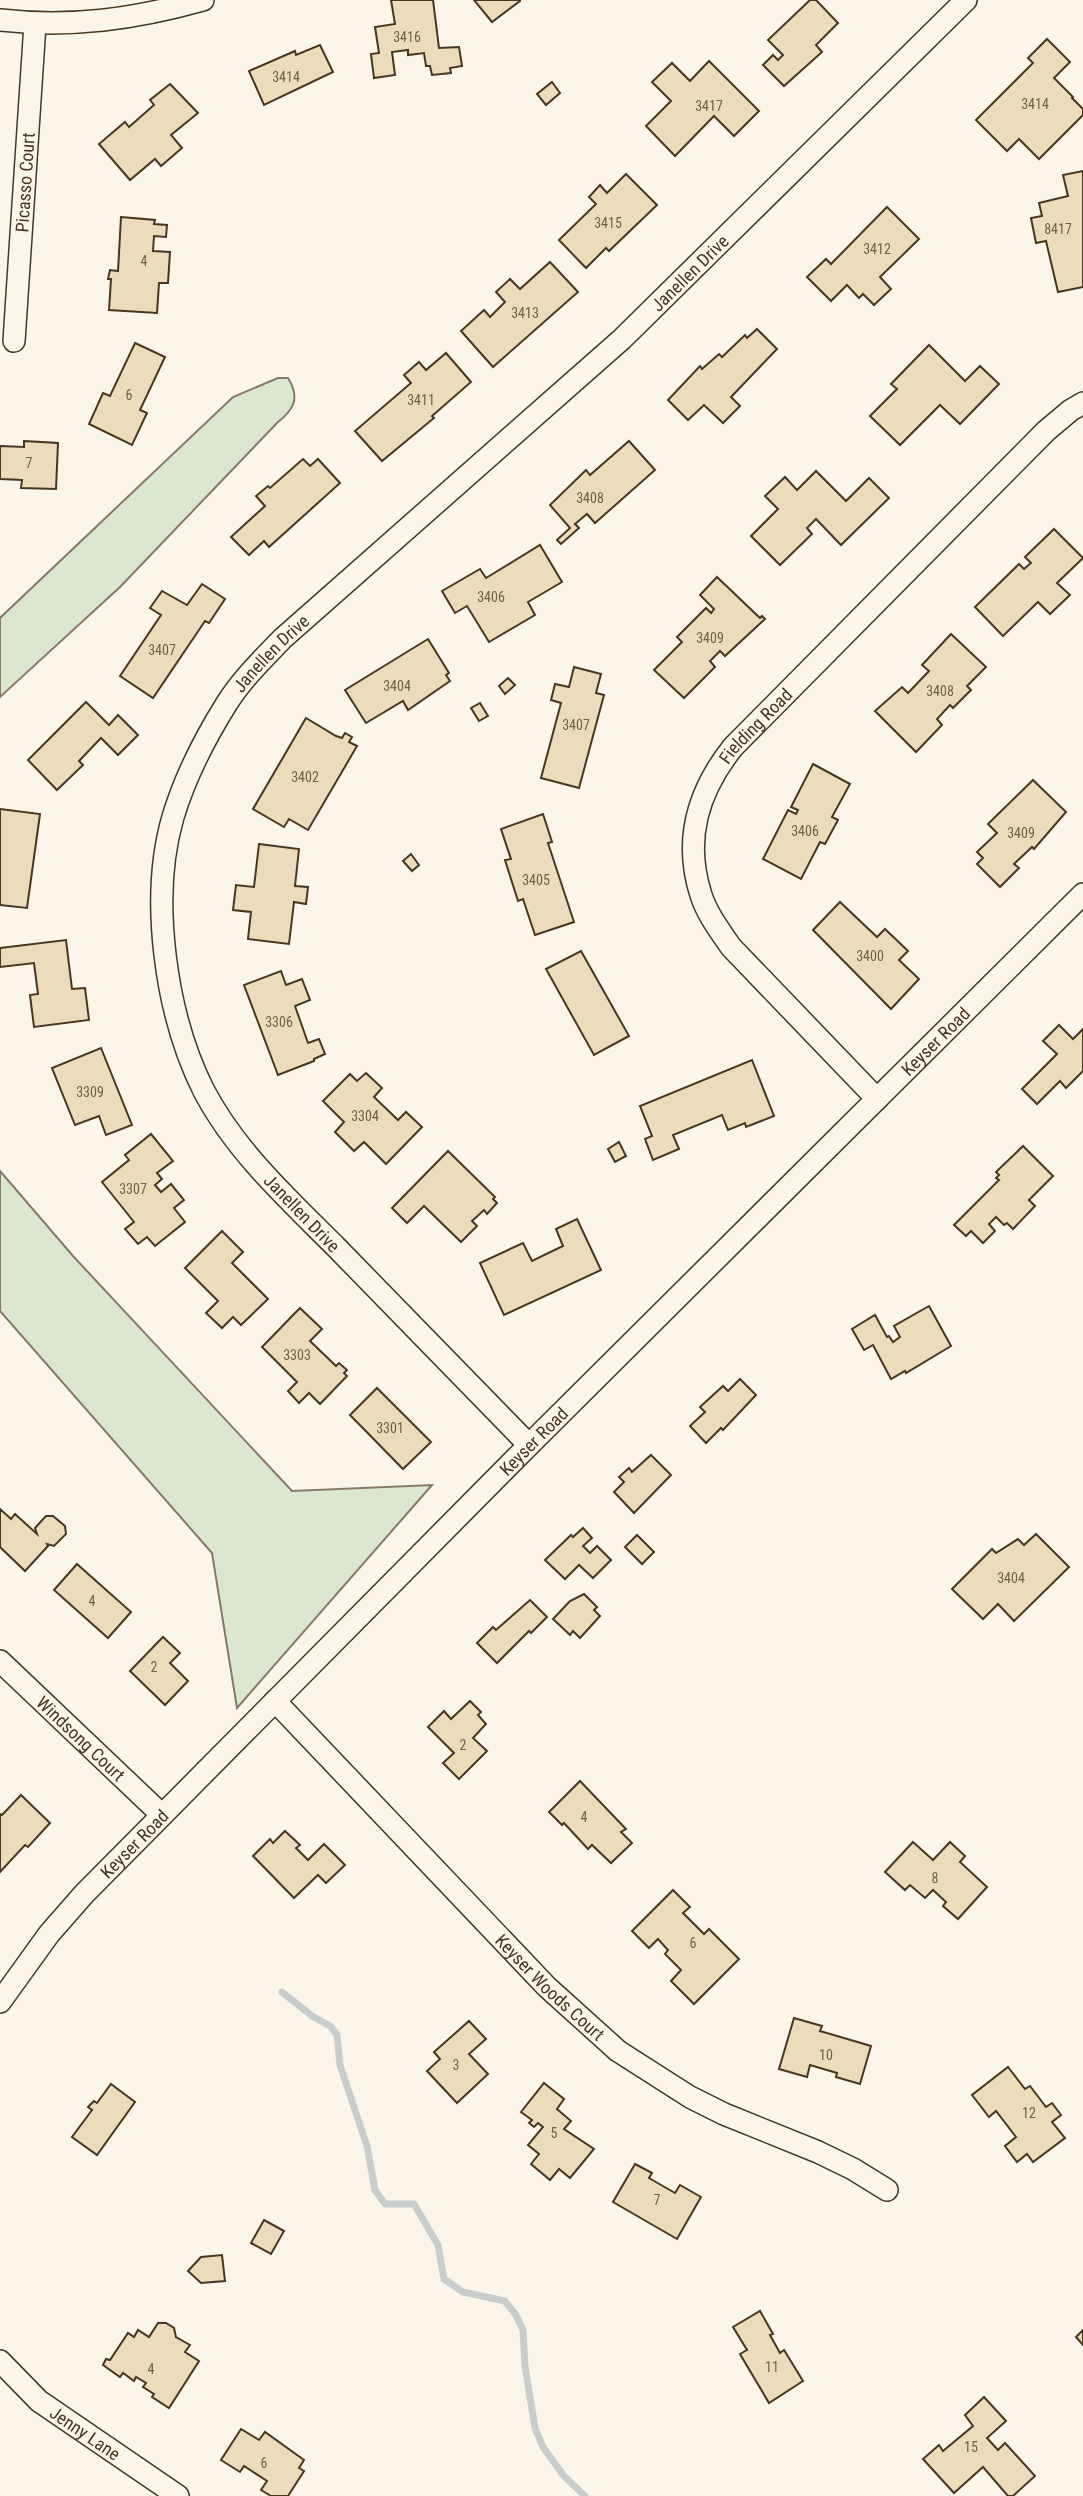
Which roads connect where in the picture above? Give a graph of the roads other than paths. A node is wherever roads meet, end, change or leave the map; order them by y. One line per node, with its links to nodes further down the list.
1 (203, 0): 4 (street)
2 (966, 0): 9 (street, Janellen Drive)
3 (0, 20): 4 (street)
4 (36, 24): 5 (street, Picasso Court)
5 (14, 341)
6 (1083, 403): 8 (street, Fielding Road)
7 (1083, 894): 8 (street, Keyser Road)
8 (877, 1099): 9 (street, Keyser Road)
9 (529, 1445): 11 (street, Keyser Road)
10 (0, 1661): 12 (street, Windsong Court)
11 (275, 1701): 12 (street, Keyser Road); 14 (street, Keyser Woods Court)
12 (162, 1815): 13 (street, Keyser Road)
13 (0, 2001)
14 (887, 2190)
15 (0, 2361): 16 (street, Jenny Lane)
16 (178, 2496)

